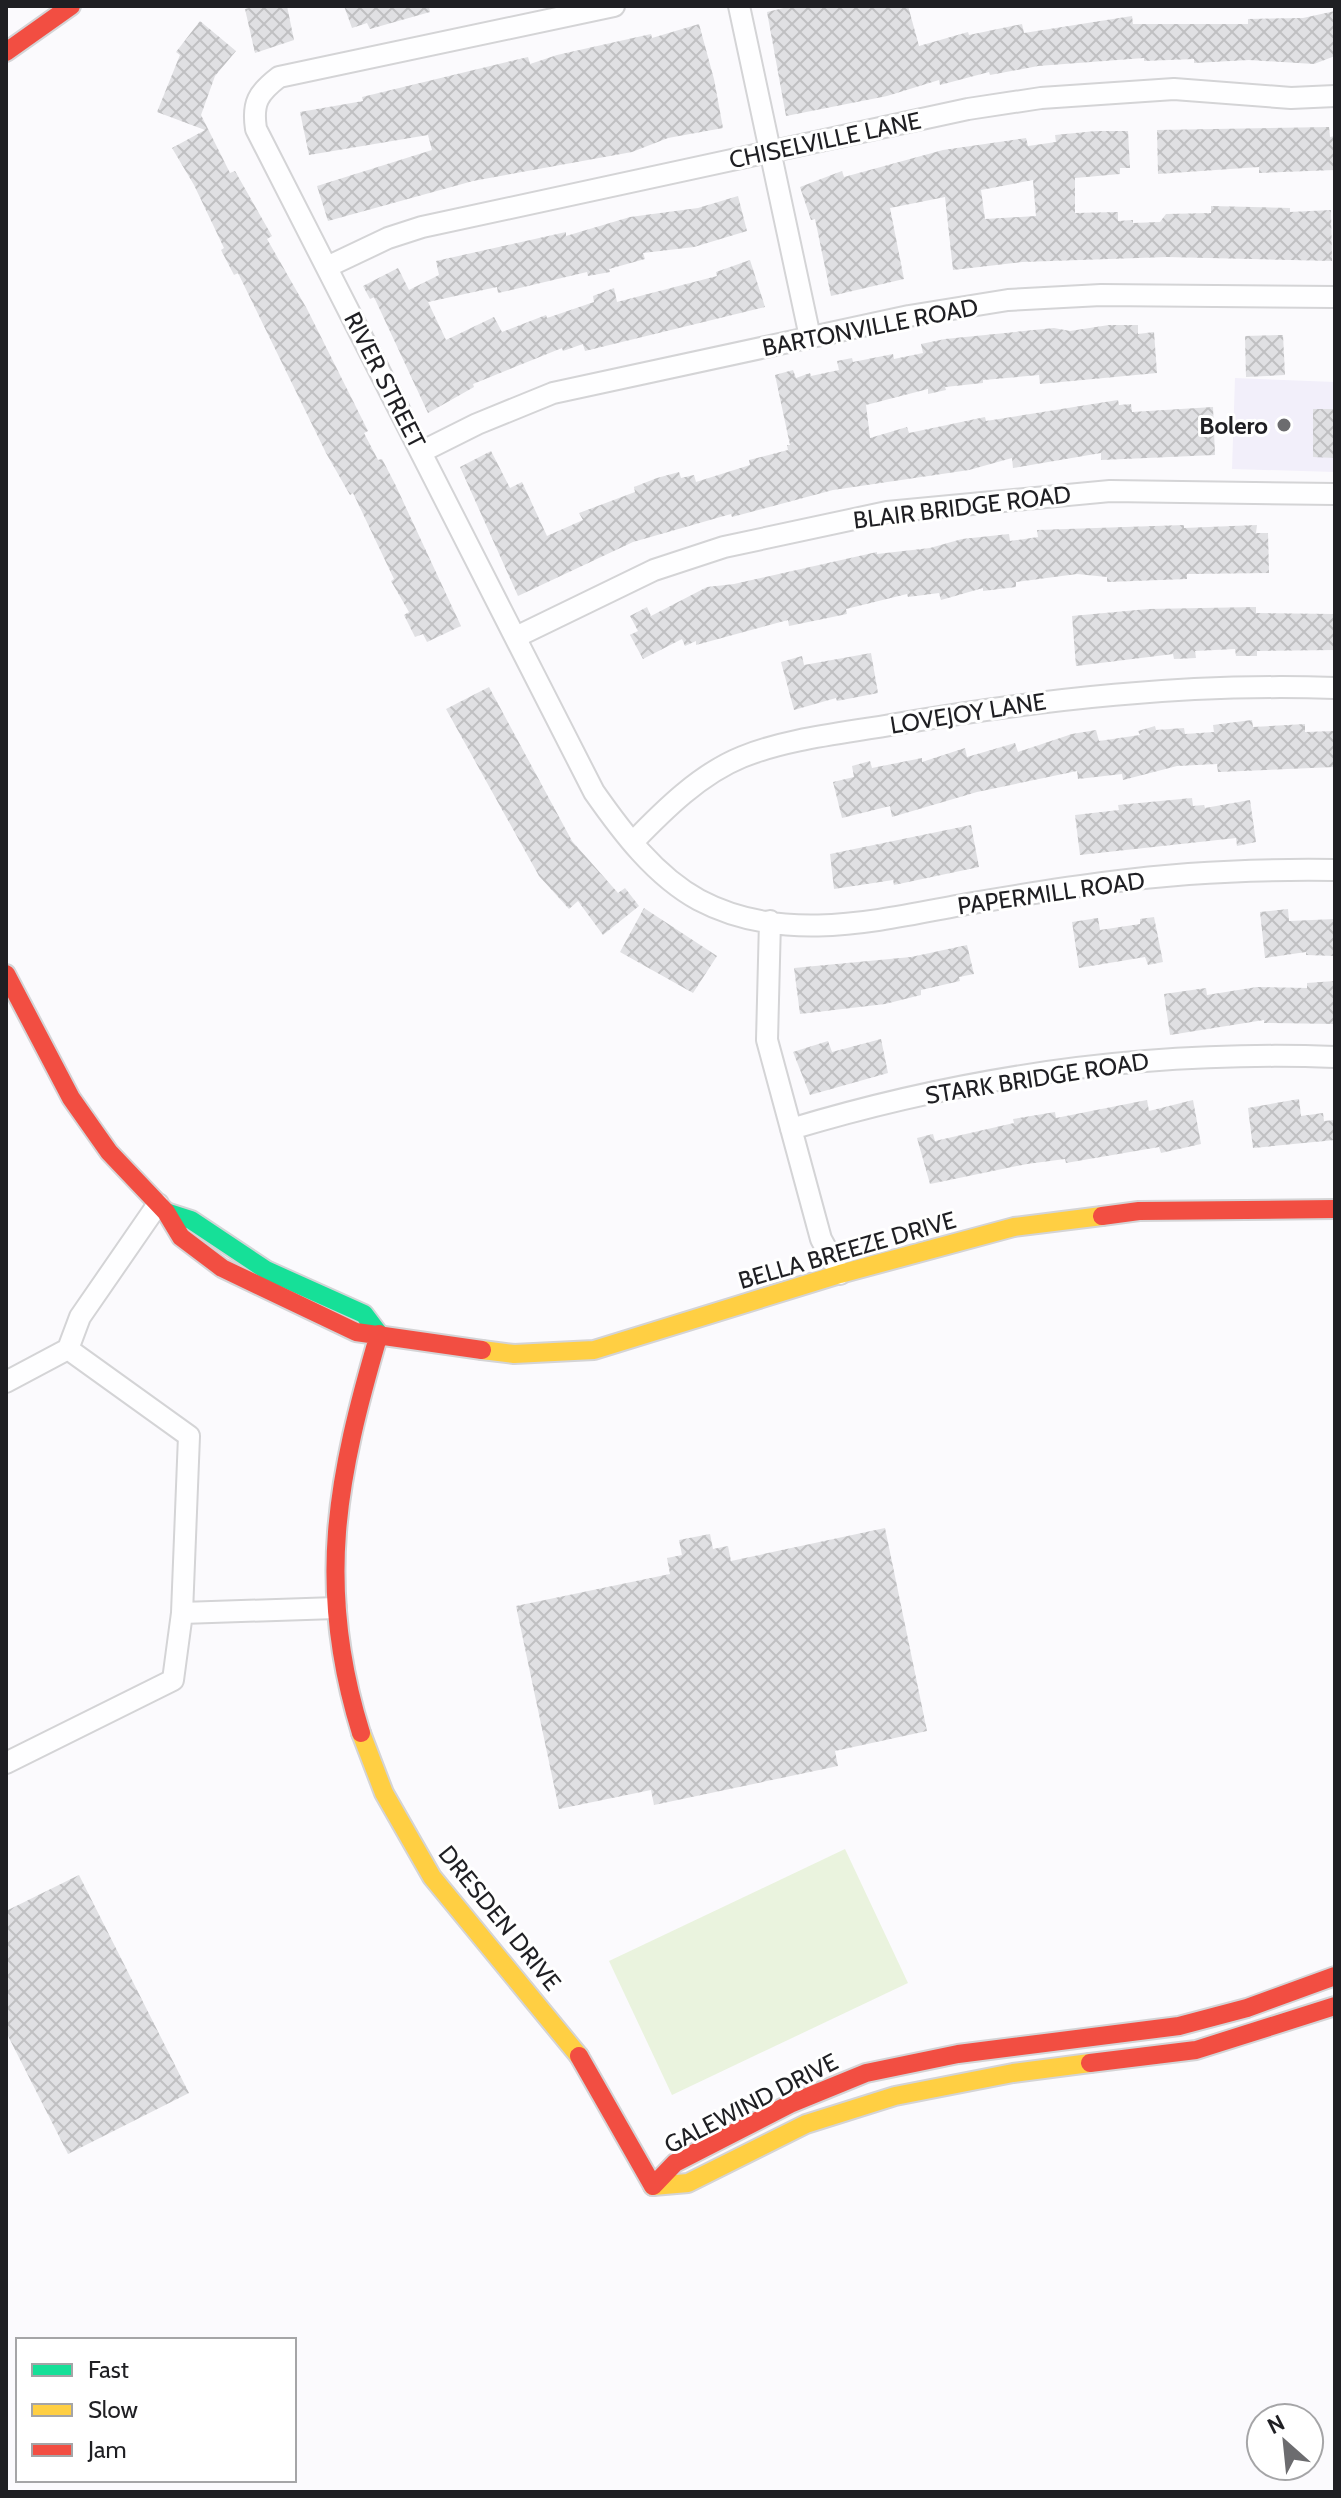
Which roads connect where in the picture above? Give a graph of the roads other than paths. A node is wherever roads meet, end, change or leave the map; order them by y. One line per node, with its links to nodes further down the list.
1 (71, 6): 4 (street)
2 (614, 6): 7 (street, RIVER STREET)
3 (739, 6): 6 (street)
4 (6, 52)
5 (1335, 96): 6 (street, CHISELVILLE LANE)
6 (770, 152): 7 (street, CHISELVILLE LANE); 9 (street)
7 (327, 267): 10 (street, RIVER STREET)
8 (1335, 297): 9 (street, BARTONVILLE ROAD)
9 (810, 337): 10 (street, BARTONVILLE ROAD)
10 (421, 452): 12 (street, RIVER STREET)
11 (1335, 494): 12 (street, BLAIR BRIDGE ROAD)
12 (516, 637): 14 (street, RIVER STREET)
13 (1335, 688): 14 (street, LOVEJOY LANE)
14 (633, 842): 16 (street, RIVER STREET)
15 (1335, 870): 16 (street, PAPERMILL ROAD)
16 (770, 921): 19 (street)
17 (6, 974): 20 (street)
18 (1335, 1057): 19 (street, STARK BRIDGE ROAD)
19 (791, 1129): 22 (street)
20 (162, 1208): 23 (street); 24 (street)
21 (1335, 1209): 22 (street, BELLA BREEZE DRIVE)
22 (840, 1274): 23 (street, BELLA BREEZE DRIVE)
23 (379, 1334): 26 (street, DRESDEN DRIVE)
24 (68, 1349): 25 (street); 27 (street)
25 (6, 1382)
26 (336, 1608): 27 (street); 31 (street, DRESDEN DRIVE)
27 (182, 1613): 28 (street)
28 (6, 1763)
29 (1335, 1976): 31 (street, GALEWIND DRIVE)
30 (1335, 2006): 31 (street, GALEWIND DRIVE)
31 (653, 2186)

